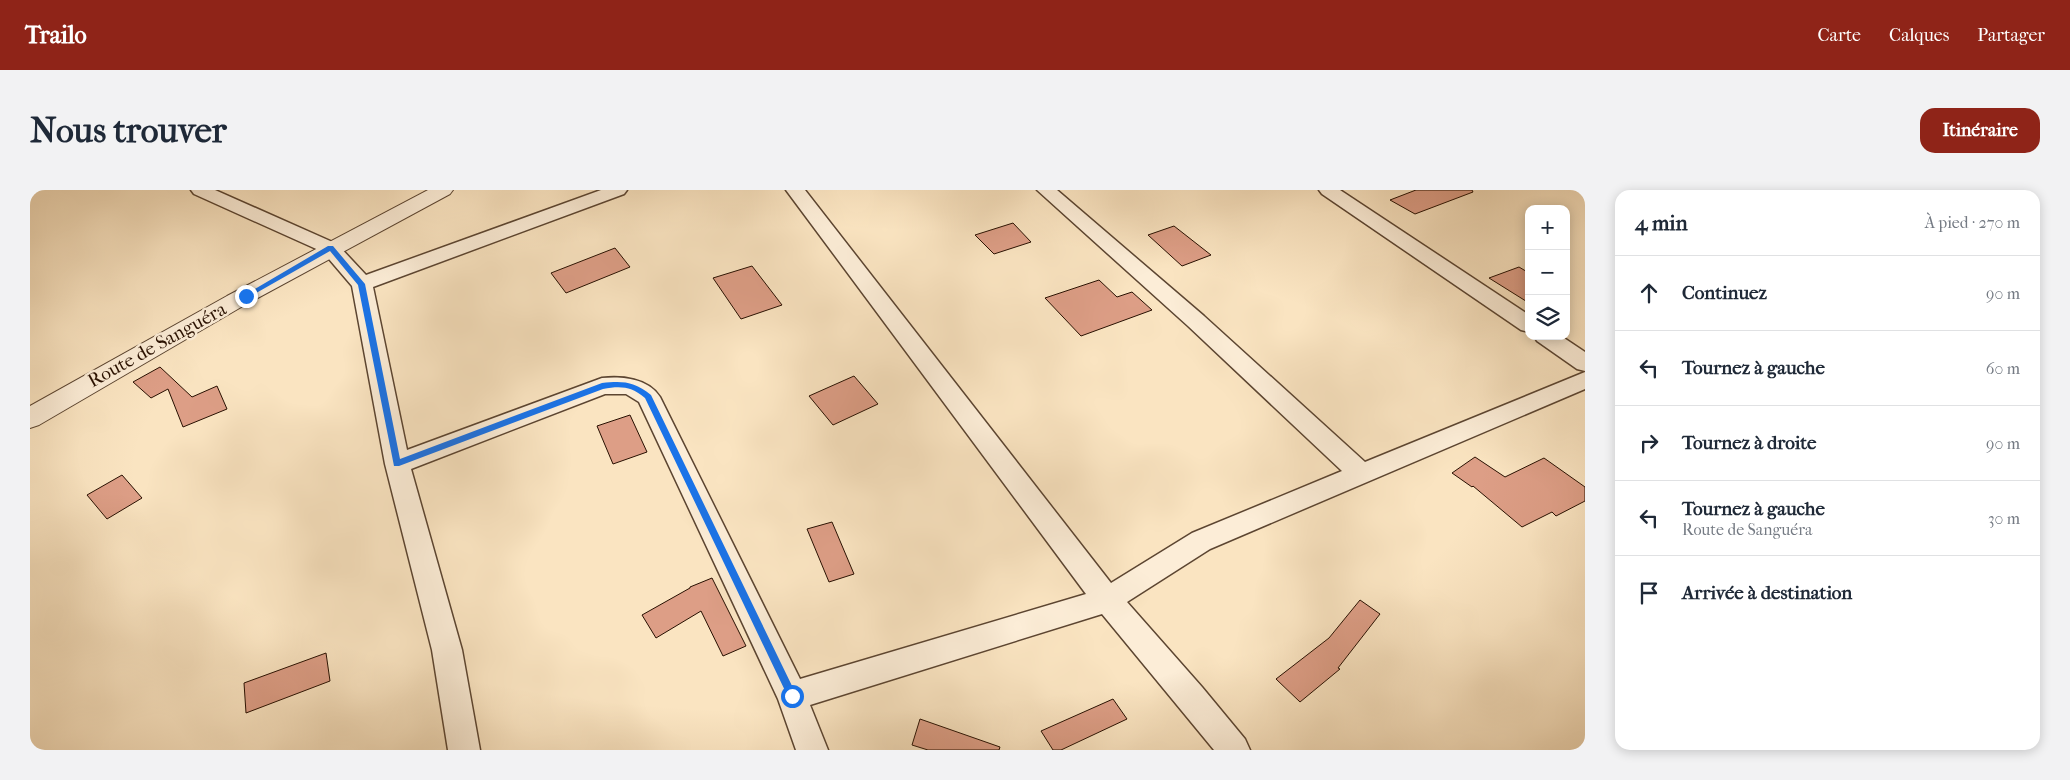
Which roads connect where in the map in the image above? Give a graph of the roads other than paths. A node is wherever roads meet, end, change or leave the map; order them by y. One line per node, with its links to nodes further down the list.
1 (200, 190): 7 (street)
2 (443, 190): 7 (street, Route de Sanguéra)
3 (618, 190): 8 (street)
4 (795, 190): 16 (street)
5 (1046, 190): 15 (street)
6 (1328, 190): 9 (street)
7 (330, 248): 8 (street); 13 (street, Route de Sanguéra)
8 (362, 284): 14 (street)
9 (1525, 322)
10 (1552, 340): 11 (street)
11 (1585, 363)
12 (1585, 380): 15 (street)
13 (30, 418)
14 (397, 464): 17 (street); 18 (street)
15 (1362, 474): 16 (street)
16 (1107, 600): 17 (street); 20 (street)
17 (792, 696): 19 (street)
18 (464, 750)
19 (812, 750)
20 (1234, 750)

